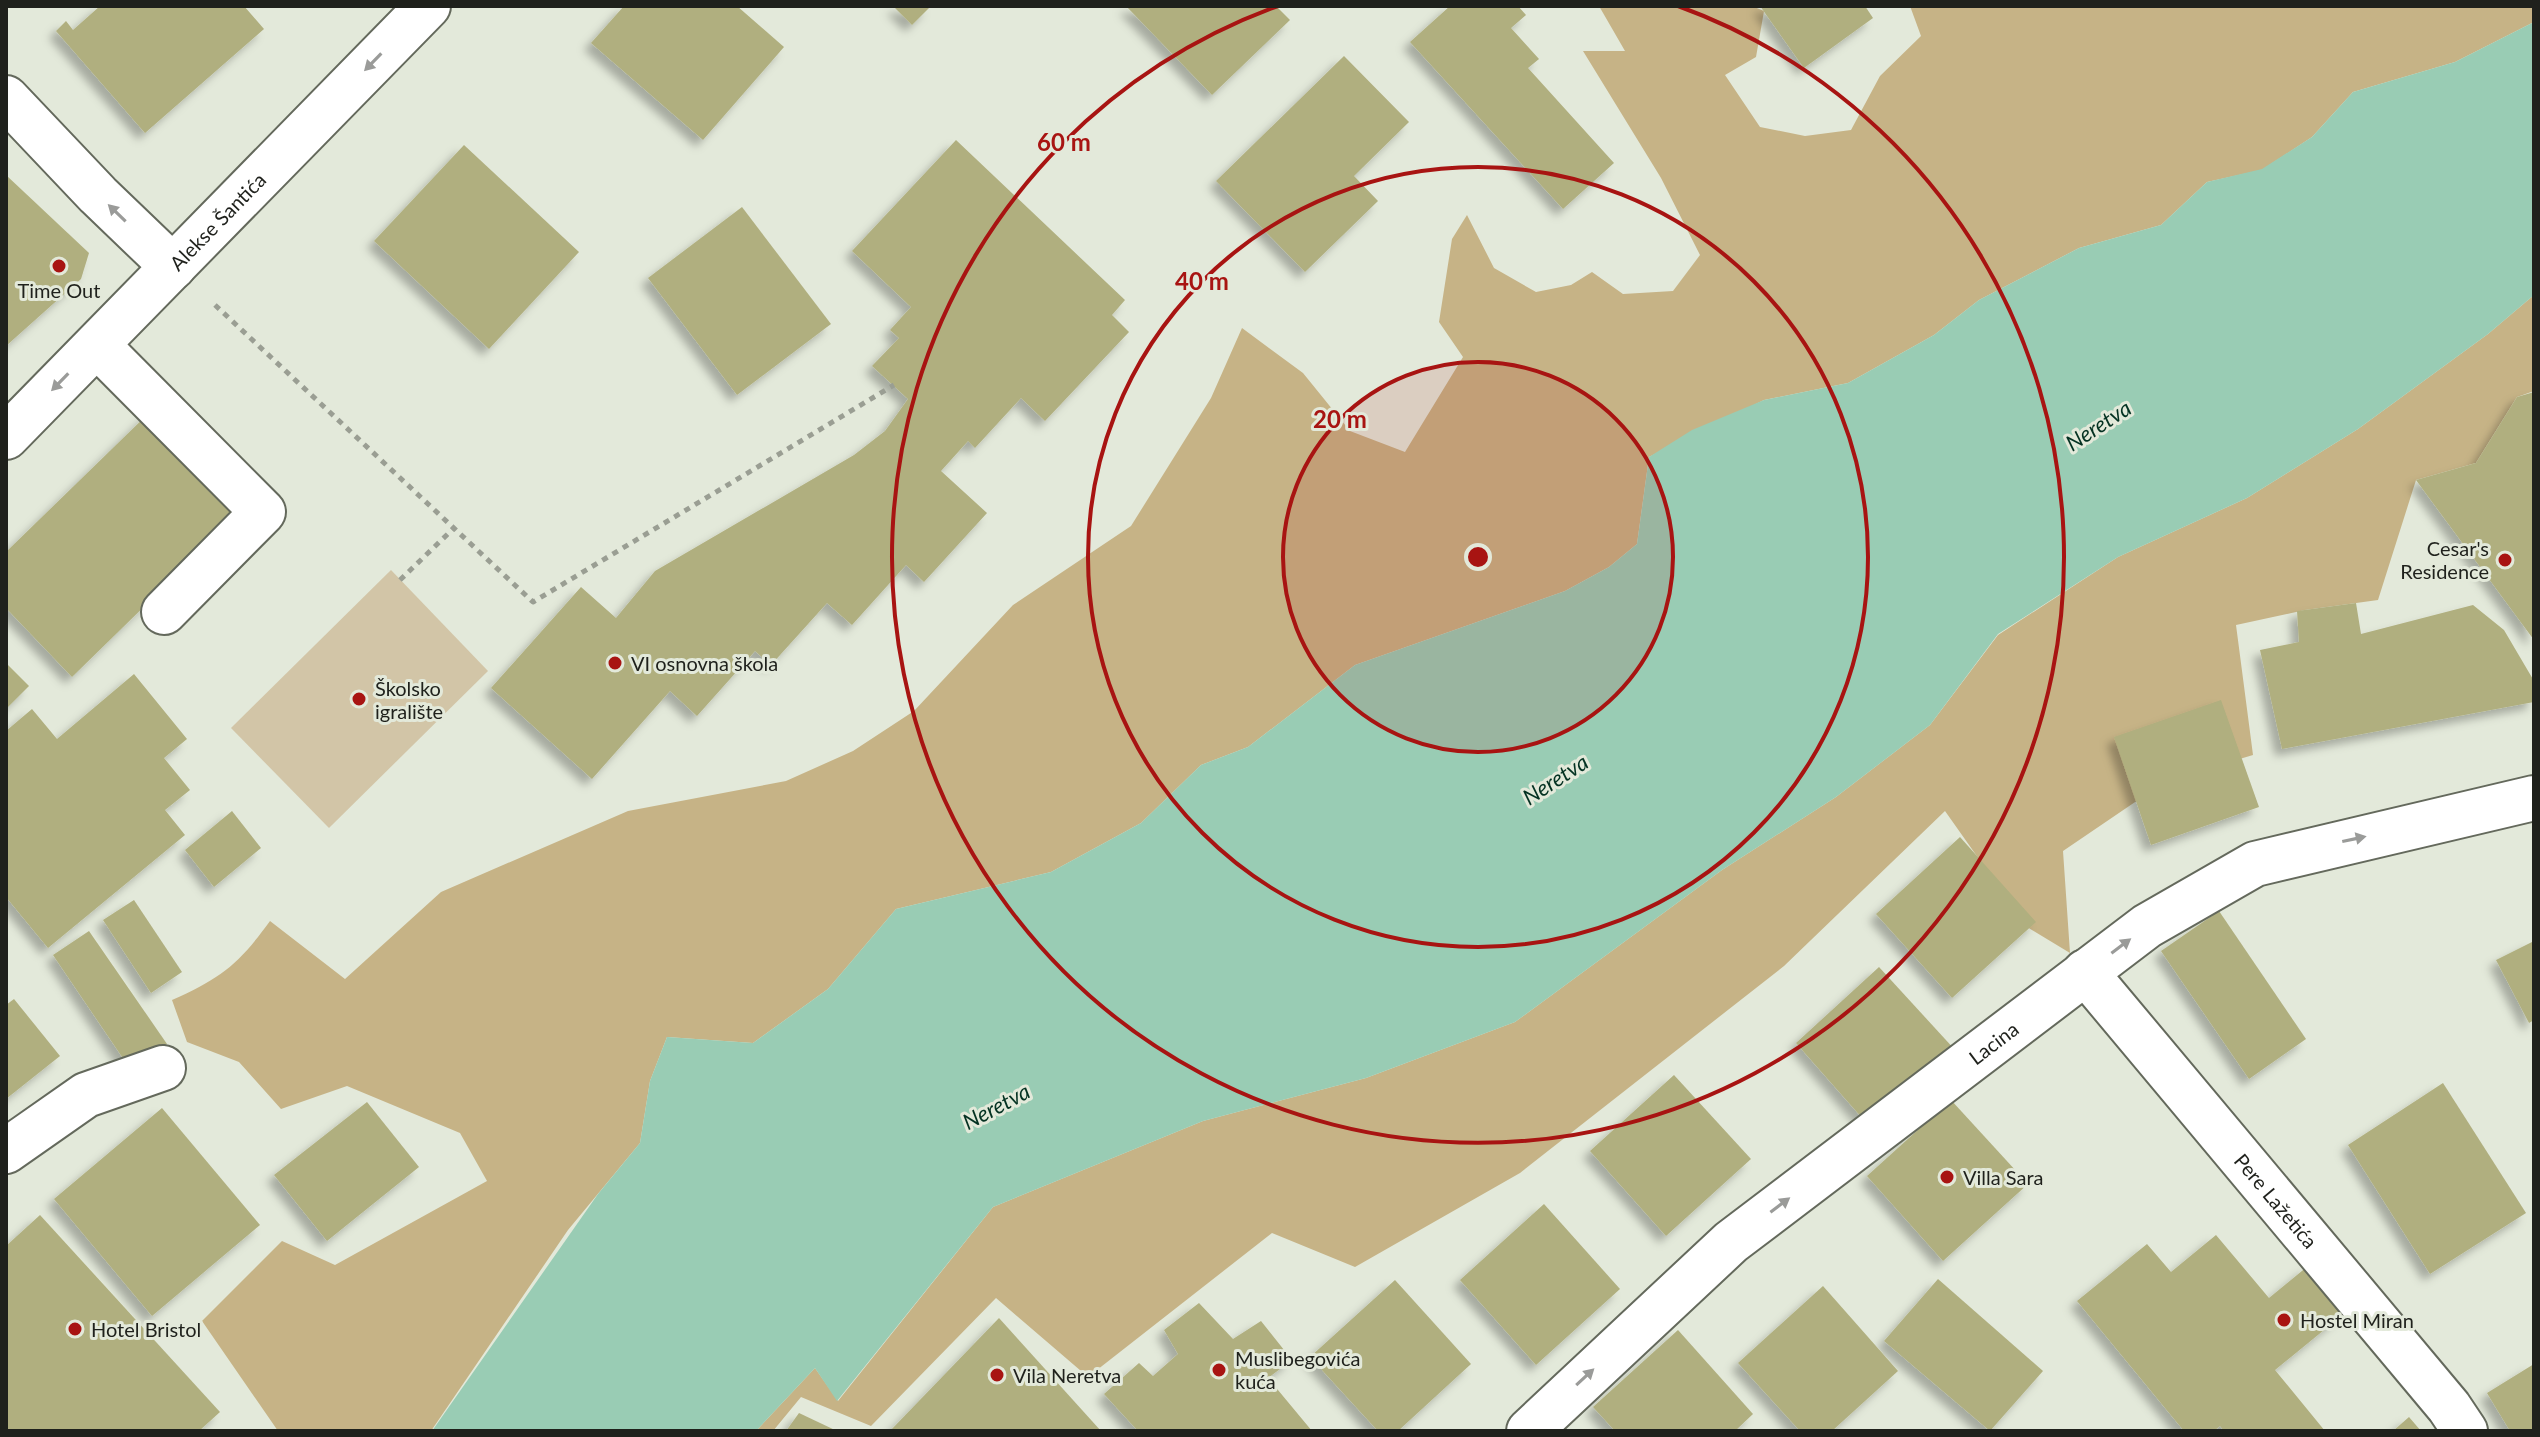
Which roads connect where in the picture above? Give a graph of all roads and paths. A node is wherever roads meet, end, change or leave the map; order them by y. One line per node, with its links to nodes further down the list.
1 (428, 6): 3 (street, Alekse Šantića, one-way to 3)
2 (6, 98): 3 (street, one-way to 2)
3 (173, 267): 4 (street, Alekse Šantića); 7 (path)
4 (97, 345): 6 (street, Alekse Šantića, one-way to 6); 9 (street)
5 (894, 385): 7 (path)
6 (6, 437)
7 (454, 528): 8 (path)
8 (400, 580)
9 (164, 612)
10 (2534, 798): 11 (street, Lacina, one-way to 10)
11 (2085, 972): 14 (street, Lacina, one-way to 11); 15 (street, Pere Lažetića)
12 (163, 1068): 13 (street)
13 (6, 1151)
14 (1544, 1426)
15 (2465, 1431)

